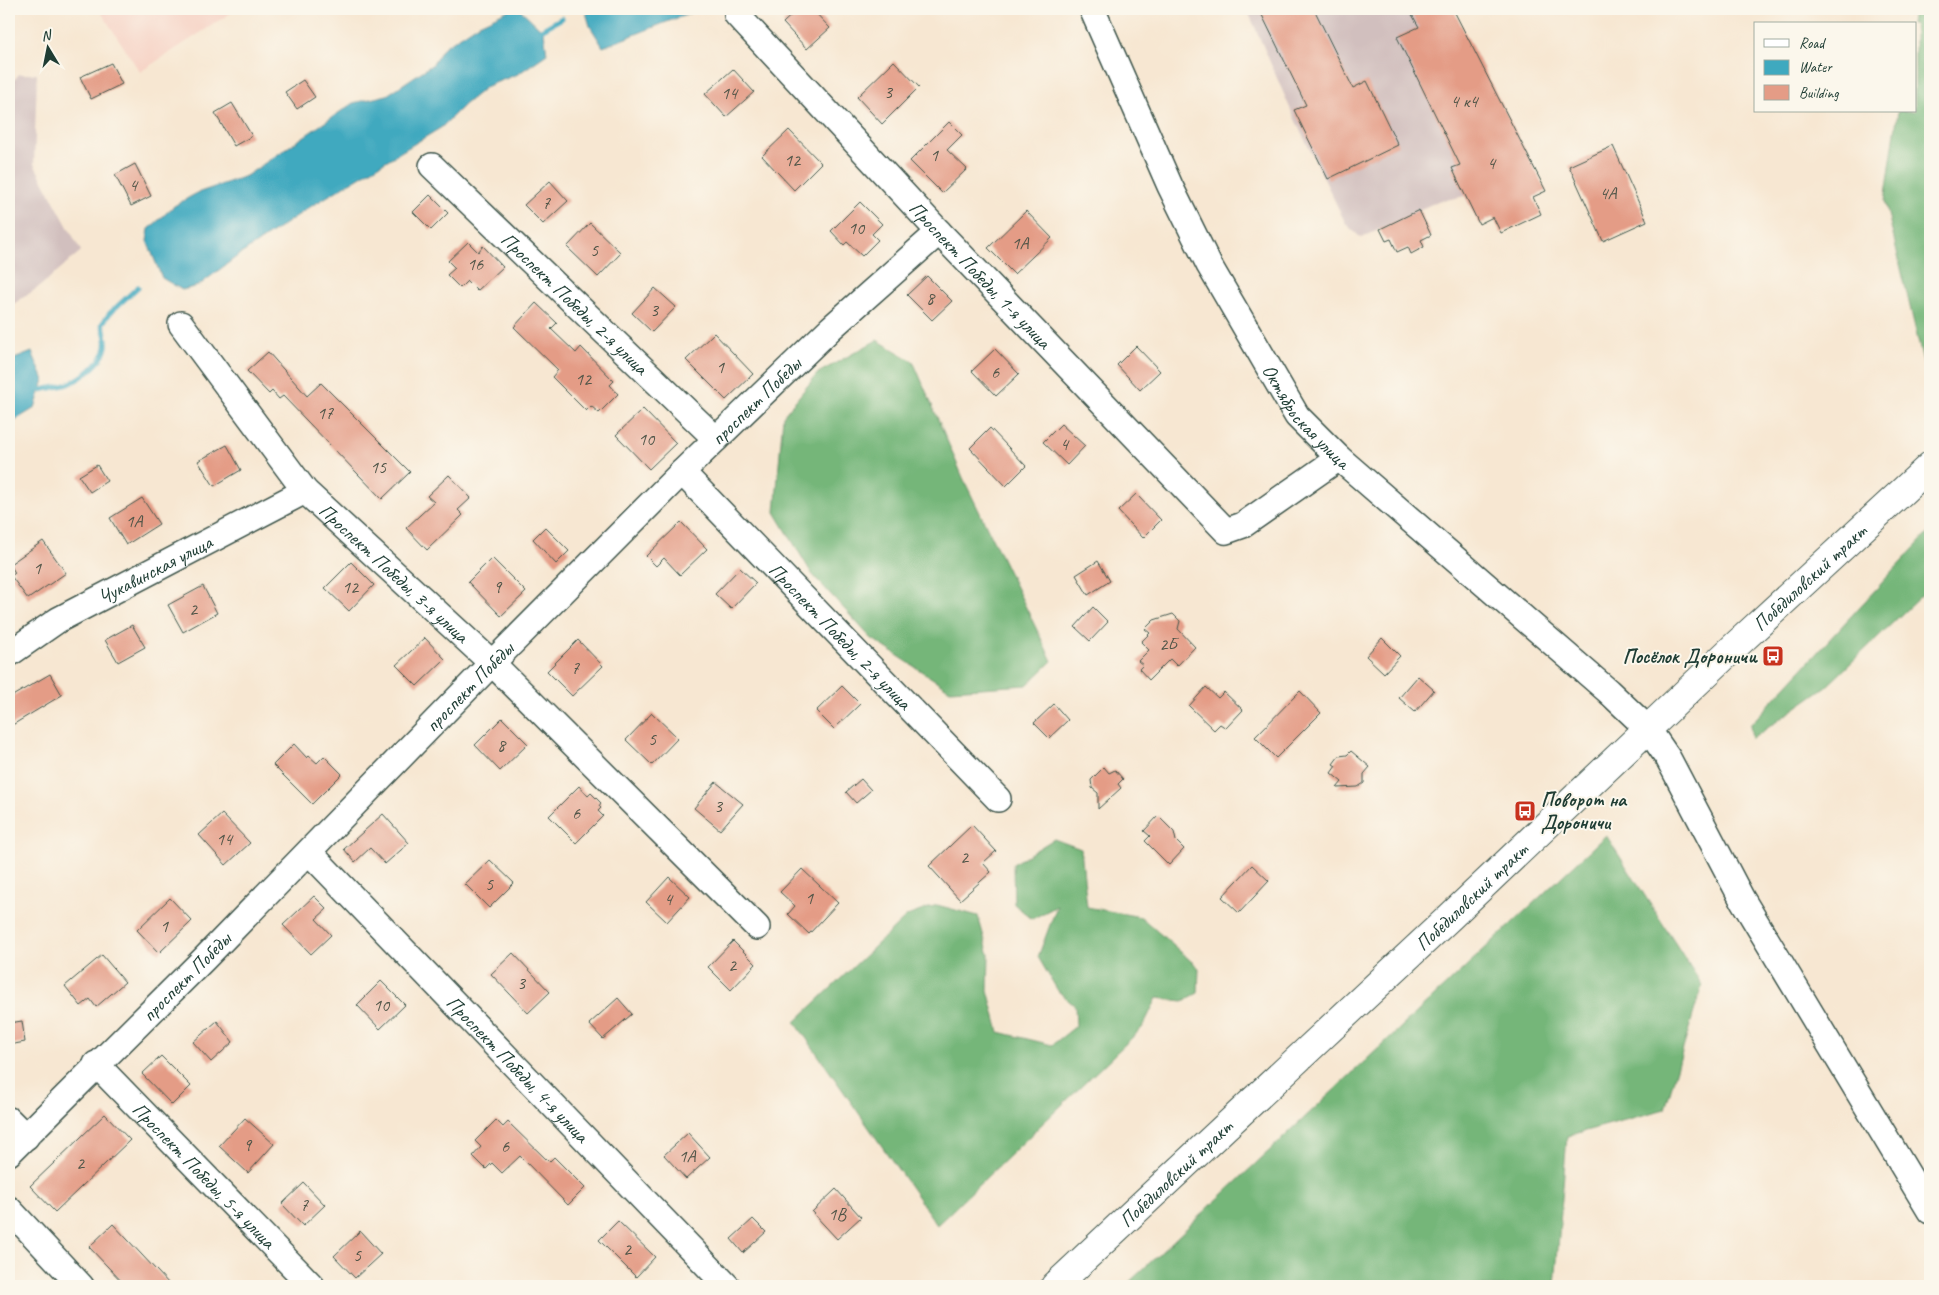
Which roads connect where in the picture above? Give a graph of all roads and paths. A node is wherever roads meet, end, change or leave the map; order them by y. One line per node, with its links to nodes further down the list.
1 (1092, 9): 7 (street, Октябрьская улица)
2 (737, 16): 4 (street, Проспект Победы, 1-я улица)
3 (432, 166): 6 (street, Проспект Победы, 2-я улица)
4 (939, 232): 6 (street, проспект Победы); 7 (street, Проспект Победы, 1-я улица)
5 (181, 324): 10 (street, Проспект Победы, 3-я улица)
6 (716, 439): 9 (street, проспект Победы)
7 (1339, 458): 13 (street, Октябрьская улица)
8 (1930, 466): 13 (main road, Победиловский тракт)
9 (682, 472): 12 (street, проспект Победы); 14 (street, Проспект Победы, 2-я улица)
10 (305, 491): 11 (street, Чукавинская улица); 12 (street, Проспект Победы, 3-я улица)
11 (9, 654)
12 (492, 663): 15 (street, проспект Победы); 16 (street, Проспект Победы, 3-я улица)
13 (1648, 729): 20 (street, Октябрьская улица); 24 (main road, Победиловский тракт)
14 (998, 799)
15 (309, 852): 17 (street, проспект Победы); 23 (street, Проспект Победы, 4-я улица)
16 (757, 927)
17 (96, 1064): 18 (street, проспект Победы); 22 (street, Проспект Победы, 5-я улица)
18 (14, 1137)
19 (9, 1209): 21 (street)
20 (1930, 1212)
21 (81, 1286)
22 (312, 1286)
23 (727, 1286)
24 (1055, 1286)

